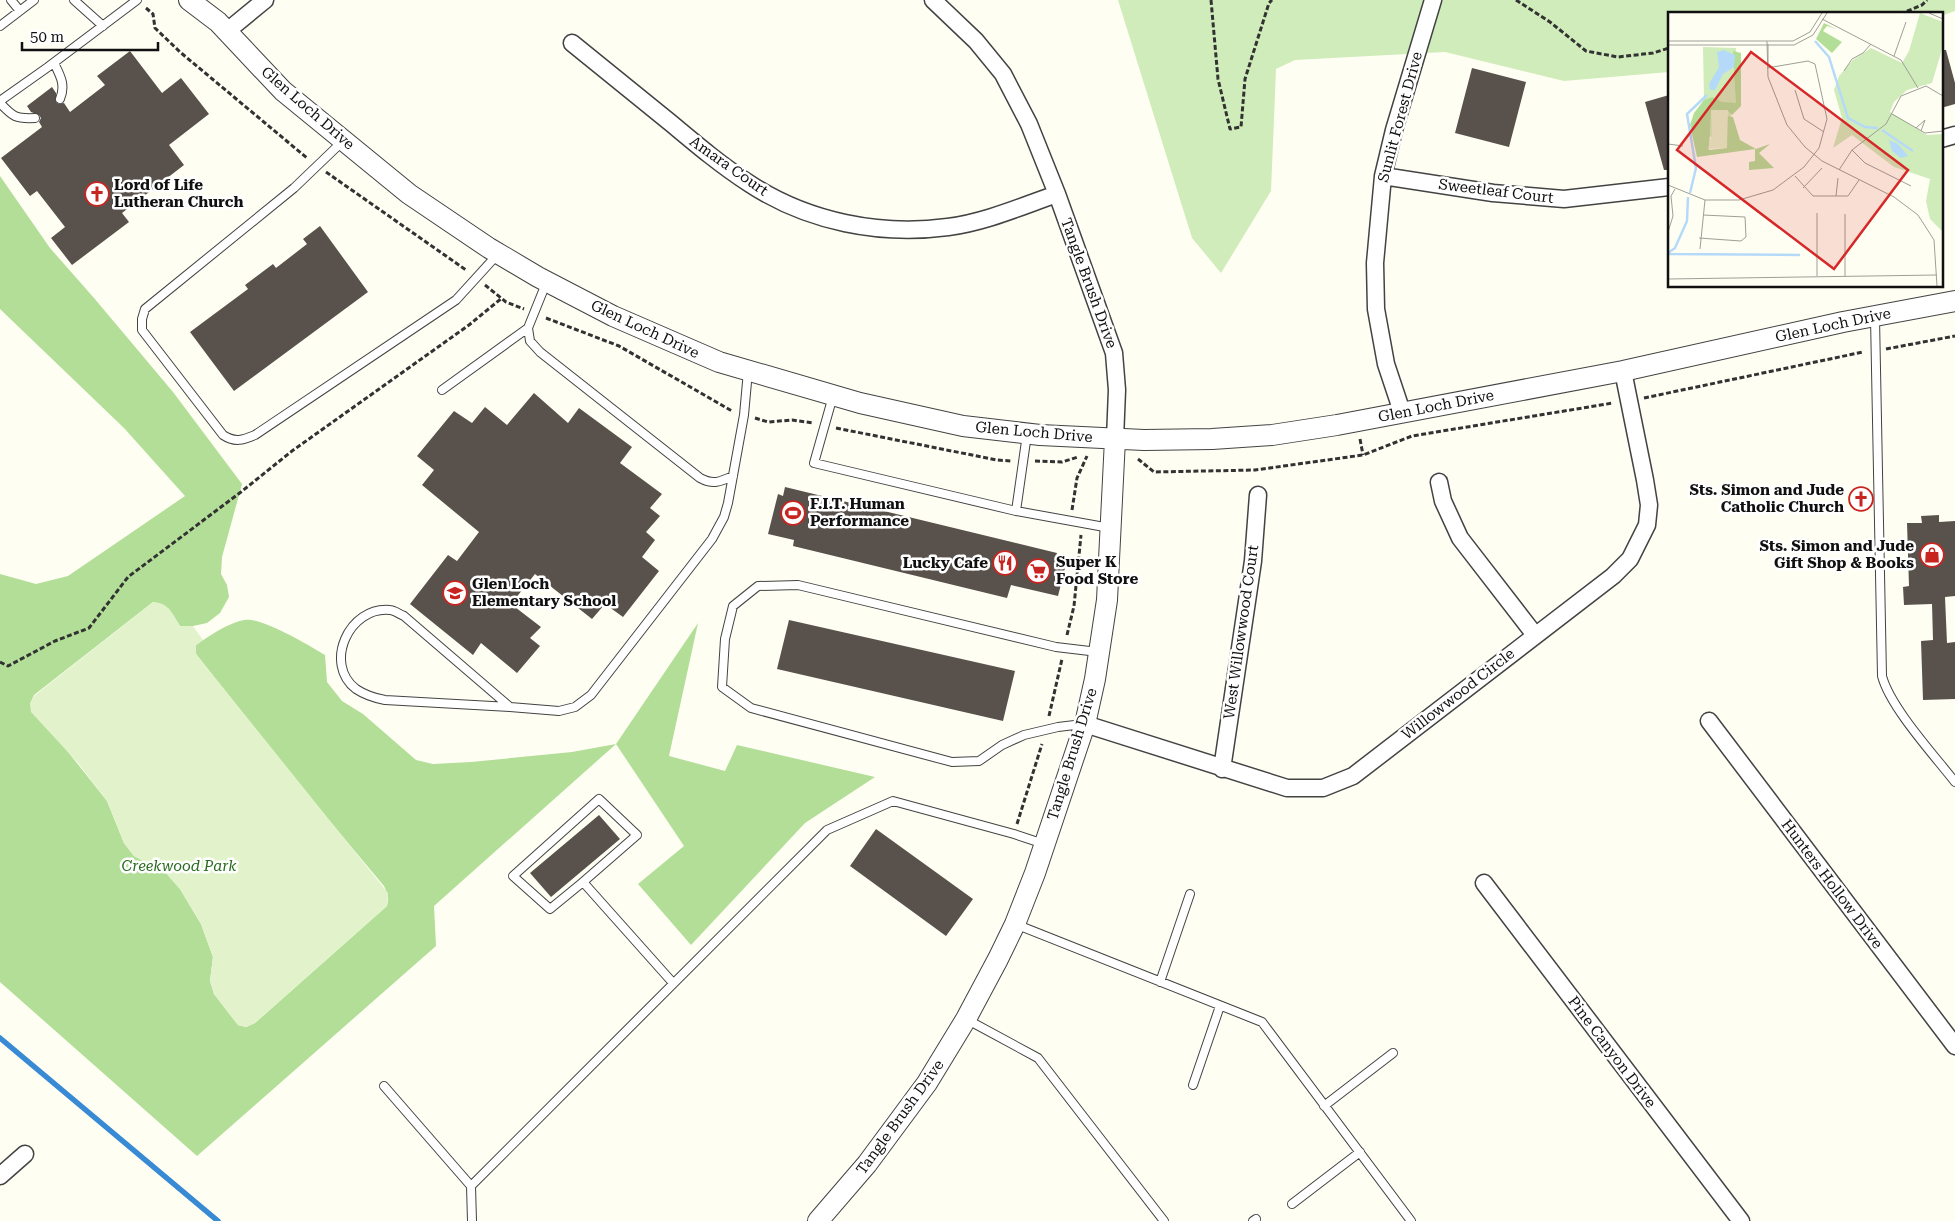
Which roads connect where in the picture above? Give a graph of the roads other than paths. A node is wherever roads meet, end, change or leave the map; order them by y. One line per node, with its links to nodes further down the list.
1 (12, 0): 10 (lane)
2 (34, 0): 10 (lane)
3 (74, 0): 12 (lane)
4 (137, 0): 12 (lane)
5 (190, 0): 13 (street, Glen Loch Drive)
6 (207, 0): 13 (street, Glen Loch Drive)
7 (265, 0): 13 (street)
8 (933, 0): 24 (street, Tangle Brush Drive)
9 (1433, 0): 22 (street, Sunlit Forest Drive)
10 (20, 11): 11 (lane)
11 (0, 26)
12 (103, 26): 15 (lane)
13 (222, 27): 21 (street, Glen Loch Drive)
14 (572, 43): 24 (street, Amara Court)
15 (54, 63): 16 (lane); 17 (lane)
16 (60, 98)
17 (0, 102): 18 (lane)
18 (36, 118)
19 (1955, 135): 20 (street)
20 (1942, 139)
21 (344, 140): 25 (street, Glen Loch Drive); 25 (lane)
22 (1383, 176): 23 (street, Sweetleaf Court); 34 (street, Sunlit Forest Drive)
23 (1668, 186)
24 (1057, 194): 36 (street, Tangle Brush Drive)
25 (498, 253): 26 (street, Glen Loch Drive)
26 (547, 281): 29 (lane); 30 (street, Glen Loch Drive)
27 (1955, 301): 28 (street, Glen Loch Drive)
28 (1875, 316): 31 (street, Glen Loch Drive); 48 (lane)
29 (528, 328): 32 (lane); 37 (lane)
30 (748, 371): 33 (street, Glen Loch Drive); 37 (lane)
31 (1623, 371): 34 (street, Glen Loch Drive); 42 (street, Willowwood Circle)
32 (442, 390)
33 (833, 396): 35 (street, Glen Loch Drive); 40 (lane)
34 (1402, 412): 36 (street, Glen Loch Drive)
35 (1027, 434): 36 (street, Glen Loch Drive); 40 (lane)
36 (1114, 446): 41 (street, Tangle Brush Drive)
37 (733, 476): 44 (lane)
38 (1439, 482): 42 (street)
39 (1258, 495): 47 (street, West Willowwood Court)
40 (1016, 511): 41 (lane)
41 (1111, 528): 43 (street, Tangle Brush Drive)
42 (1535, 635): 47 (street, Willowwood Circle)
43 (1099, 652): 46 (street, Tangle Brush Drive); 46 (lane)
44 (510, 707): 44 (lane)
45 (1708, 721): 58 (street, Hunters Hollow Drive)
46 (1085, 724): 47 (street, Willowwood Circle); 49 (street, Tangle Brush Drive)
47 (1222, 769)
48 (1955, 782)
49 (1045, 844): 53 (street, Tangle Brush Drive); 55 (lane)
50 (582, 882): 50 (lane); 55 (lane)
51 (1484, 883): 72 (street, Pine Canyon Drive)
52 (1190, 894): 54 (lane)
53 (1015, 924): 54 (lane); 57 (street, Tangle Brush Drive)
54 (1160, 982): 56 (lane)
55 (673, 984): 66 (lane)
56 (1220, 1006): 60 (lane); 62 (lane)
57 (966, 1019): 69 (street, Tangle Brush Drive); 70 (lane)
58 (1955, 1046)
59 (1393, 1053): 62 (lane)
60 (1193, 1085)
61 (384, 1086): 66 (lane)
62 (1324, 1106): 63 (lane)
63 (1360, 1152): 67 (lane); 71 (lane)
64 (25, 1154): 65 (street)
65 (0, 1176)
66 (471, 1186): 68 (lane)
67 (1292, 1204)
68 (472, 1221)
69 (818, 1221)
70 (1164, 1221)
71 (1411, 1221)
72 (1741, 1221)

